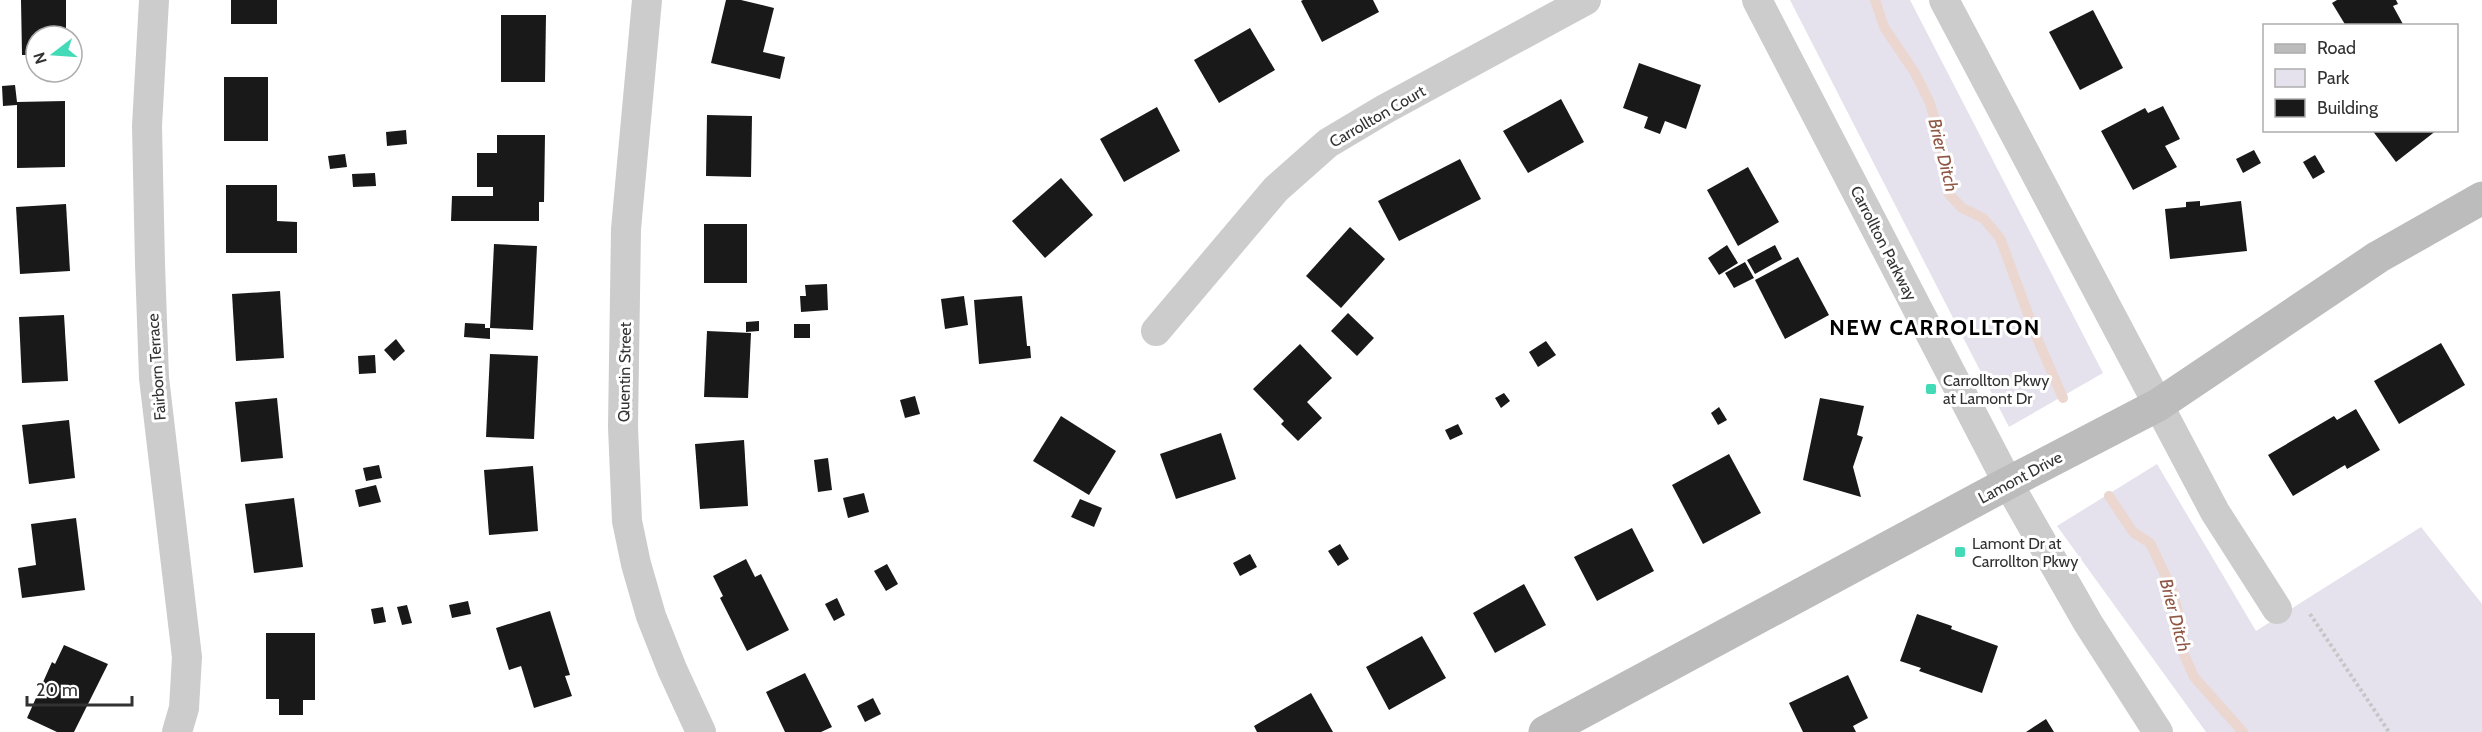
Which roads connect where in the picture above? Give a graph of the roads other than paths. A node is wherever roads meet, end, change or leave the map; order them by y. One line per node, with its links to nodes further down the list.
1 (154, 0): 11 (street, Fairborn Terrace)
2 (647, 0): 12 (street, Quentin Street)
3 (1586, 0): 7 (street, Carrollton Court)
4 (1757, 0): 9 (street, Carrollton Parkway)
5 (1944, 0): 8 (street)
6 (2482, 198): 8 (street, Lamont Drive)
7 (1156, 331)
8 (2158, 405): 9 (street, Lamont Drive); 10 (street)
9 (2008, 483): 13 (street, Lamont Drive); 14 (street, Carrollton Parkway)
10 (2277, 609)
11 (177, 732)
12 (701, 732)
13 (1545, 732)
14 (2158, 732)

